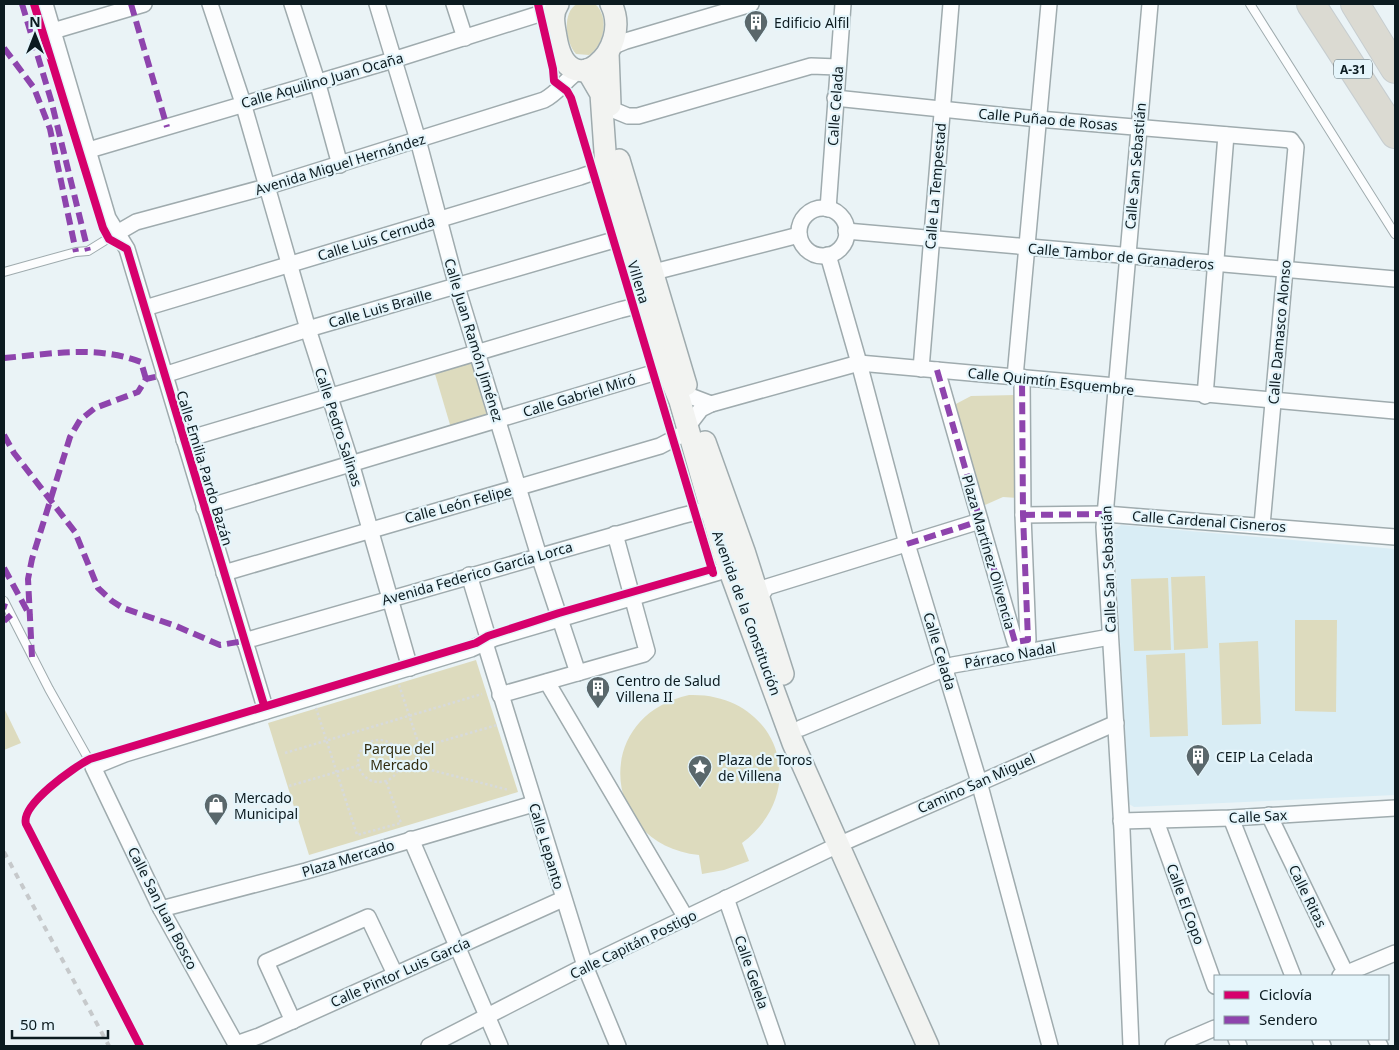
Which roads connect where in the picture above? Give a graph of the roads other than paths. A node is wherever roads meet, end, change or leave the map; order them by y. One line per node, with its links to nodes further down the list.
1 (45, 4): 19 (street, Calle Emilia Pardo Bazán)
2 (144, 4): 19 (street)
3 (210, 4): 30 (street, Calle Pedro Salinas)
4 (292, 4): 27 (street)
5 (377, 4): 23 (street, Calle Juan Ramón Jiménez)
6 (454, 4): 20 (street)
7 (611, 4): 18 (street)
8 (628, 4): 18 (street)
9 (751, 4): 21 (street)
10 (844, 4): 24 (street, Calle Celada)
11 (951, 4): 32 (street, Calle La Tempestad)
12 (1049, 4): 33 (street, Plaza Martínez Olivencia)
13 (1150, 4): 34 (street, Calle San Sebastián)
14 (1250, 4): 47 (lane)
15 (1311, 4): 36 (highway, A-31)
16 (1355, 4): 25 (highway, A-31)
17 (557, 5): 20 (street, Calle Aquilino Juan Ocaña); 22 (street)
18 (616, 25): 21 (street)
19 (53, 31): 39 (street, Calle Emilia Pardo Bazán)
20 (464, 38): 23 (street, Calle Aquilino Juan Ocaña)
21 (609, 51): 26 (street); 31 (street)
22 (560, 57): 26 (street); 28 (street)
23 (393, 60): 27 (street, Calle Aquilino Juan Ocaña); 37 (street, Calle Juan Ramón Jiménez)
24 (838, 67): 29 (street, Calle Celada); 31 (street)
25 (1395, 69)
26 (583, 70): 28 (street, Avenida Miguel Hernández); 41 (street, Avenida de la Constitución)
27 (317, 81): 30 (street, Calle Aquilino Juan Ocaña); 40 (street)
28 (559, 87): 37 (street, Avenida Miguel Hernández)
29 (835, 98): 32 (street, Calle Puñao de Rosas); 43 (street, Calle Celada)
30 (243, 103): 39 (street, Calle Aquilino Juan Ocaña); 42 (street, Calle Pedro Salinas)
31 (610, 109): 58 (street)
32 (941, 109): 33 (street, Calle Puñao de Rosas); 49 (street, Calle La Tempestad)
33 (1038, 119): 34 (street, Calle Puñao de Rosas); 51 (street, Plaza Martínez Olivencia)
34 (1139, 126): 35 (street, Calle Puñao de Rosas); 53 (street, Calle San Sebastián)
35 (1226, 134): 38 (street, Calle Puñao de Rosas); 55 (street)
36 (1395, 134)
37 (418, 140): 40 (street, Avenida Miguel Hernández); 44 (street, Calle Juan Ramón Jiménez)
38 (1291, 140): 56 (street, Calle Damasco Alonso)
39 (89, 150): 46 (street, Calle Emilia Pardo Bazán)
40 (340, 165): 42 (street, Avenida Miguel Hernández)
41 (606, 166): 44 (street, Calle Luis Cernuda); 50 (street, Avenida de la Constitución); 58 (street)
42 (266, 187): 46 (street, Avenida Miguel Hernández); 54 (street, Calle Pedro Salinas)
43 (828, 209): 45 (street); 48 (street)
44 (438, 219): 54 (street, Calle Luis Cernuda); 60 (street, Calle Juan Ramón Jiménez)
45 (846, 231): 49 (street, Calle Tambor de Granaderos); 52 (street)
46 (117, 234): 57 (lane); 62 (street, Calle Emilia Pardo Bazán)
47 (1395, 234)
48 (799, 235): 52 (street); 58 (street)
49 (931, 239): 51 (street, Calle Tambor de Granaderos); 67 (street, Calle La Tempestad)
50 (626, 241): 60 (street, Calle Luis Braille); 61 (street, Avenida de la Constitución)
51 (1026, 248): 53 (street, Calle Tambor de Granaderos); 71 (street, Plaza Martínez Olivencia)
52 (828, 255): 66 (street, Calle Celada)
53 (1127, 256): 55 (street, Calle Tambor de Granaderos); 72 (street, Calle San Sebastián)
54 (289, 264): 62 (street, Calle Luis Cernuda); 63 (street, Calle Pedro Salinas)
55 (1216, 264): 56 (street, Calle Tambor de Granaderos); 74 (street)
56 (1285, 270): 59 (street, Calle Tambor de Granaderos); 75 (street, Calle Damasco Alonso)
57 (4, 272)
58 (654, 272): 64 (street)
59 (1395, 279)
60 (457, 286): 63 (street, Calle Luis Braille); 65 (street, Calle Juan Ramón Jiménez)
61 (644, 304): 64 (street); 65 (street); 69 (street, Avenida de la Constitución)
62 (145, 308): 70 (street, Calle Emilia Pardo Bazán)
63 (308, 329): 70 (street, Calle Luis Braille); 73 (street, Calle Pedro Salinas)
64 (674, 347): 76 (street)
65 (477, 352): 73 (street); 78 (street, Calle Juan Ramón Jiménez)
66 (859, 363): 67 (street, Calle Quimtín Esquembre); 76 (street, Calle Quimtín Esquembre); 91 (street, Calle Celada)
67 (921, 368): 68 (street, Calle Quimtín Esquembre)
68 (937, 370): 71 (street, Calle Quimtín Esquembre); 86 (street, Plaza Martínez Olivencia)
69 (668, 373): 76 (street, Avenida de la Constitución); 78 (street, Calle Gabriel Miró)
70 (164, 375): 79 (street, Calle Emilia Pardo Bazán)
71 (1018, 377): 72 (street, Calle Quimtín Esquembre); 85 (street, Plaza Martínez Olivencia)
72 (1117, 387): 74 (street, Calle Quimtín Esquembre); 84 (street, Calle San Sebastián)
73 (329, 396): 79 (street); 80 (street, Calle Pedro Salinas)
74 (1205, 396): 75 (street, Calle Quimtín Esquembre)
75 (1272, 402): 77 (street, Calle Quimtín Esquembre); 87 (street, Calle Damasco Alonso)
76 (696, 411): 81 (street, Calle León Felipe); 83 (street, Avenida de la Constitución); 98 (street)
77 (1395, 411)
78 (498, 419): 80 (street, Calle Gabriel Miró); 81 (street, Calle Juan Ramón Jiménez)
79 (184, 440): 82 (street, Calle Emilia Pardo Bazán)
80 (351, 463): 82 (street, Calle Gabriel Miró); 88 (street, Calle Pedro Salinas)
81 (518, 488): 88 (street, Calle León Felipe); 92 (street, Calle Juan Ramón Jiménez)
82 (204, 508): 94 (street, Calle Emilia Pardo Bazán)
83 (711, 511): 89 (street, Avenida Federico García Lorca); 93 (street, Avenida de la Constitución)
84 (1105, 514): 85 (street, Calle Cardenal Cisneros); 87 (street, Calle Cardenal Cisneros); 101 (street, Calle San Sebastián)
85 (1023, 515): 86 (street, Plaza Martínez Olivencia)
86 (980, 521): 91 (street)
87 (1262, 525): 90 (street, Calle Cardenal Cisneros)
88 (370, 529): 94 (street, Calle León Felipe); 96 (street, Calle Pedro Salinas)
89 (615, 534): 92 (street, Avenida Federico García Lorca); 97 (street)
90 (1395, 536)
91 (906, 544): 98 (street); 106 (street, Calle Celada)
92 (539, 556): 95 (street, Avenida Federico García Lorca); 100 (street, Calle Juan Ramón Jiménez)
93 (729, 567): 97 (street); 103 (street); 115 (street, Avenida de la Constitución)
94 (224, 573): 102 (street, Calle Emilia Pardo Bazán)
95 (469, 575): 96 (street, Avenida Federico García Lorca); 104 (street, Calle Lepanto)
96 (390, 597): 102 (street, Avenida Federico García Lorca); 105 (street, Calle Pedro Salinas)
97 (631, 597): 100 (street); 107 (street)
98 (759, 598): 103 (street)
99 (4, 600): 113 (lane)
100 (561, 619): 104 (street); 107 (street, Calle Juan Ramón Jiménez)
101 (1110, 637): 106 (street, Párraco Nadal); 111 (street, Calle San Sebastián)
102 (244, 640): 110 (street, Calle Emilia Pardo Bazán)
103 (772, 640): 112 (street)
104 (487, 642): 105 (street); 109 (street, Calle Lepanto)
105 (410, 668): 110 (street)
106 (946, 669): 112 (street, Párraco Nadal); 114 (street, Calle Celada)
107 (578, 673): 108 (street)
108 (547, 682): 109 (street); 127 (street)
109 (500, 695): 116 (street, Calle Lepanto)
110 (266, 710): 113 (street)
111 (1116, 723): 114 (street, Camino San Miguel); 120 (street, Calle San Sebastián)
112 (801, 728): 115 (street)
113 (93, 767): 126 (street, Calle San Juan Bosco)
114 (979, 782): 123 (street, Camino San Miguel); 145 (street, Calle Celada)
115 (819, 797): 123 (street, Avenida de la Constitución)
116 (533, 804): 122 (street, Plaza Mercado); 125 (street, Calle Lepanto)
117 (1395, 808): 118 (street, Calle Sax)
118 (1269, 815): 119 (street, Calle Sax); 133 (street, Calle Ritas)
119 (1231, 818): 121 (street, Calle Sax); 132 (street)
120 (1121, 821): 121 (street, Calle Sax); 146 (street, Calle San Sebastián)
121 (1156, 821): 135 (street, Calle El Copo)
122 (411, 839): 126 (street, Plaza Mercado); 128 (street)
123 (838, 844): 124 (street, Calle Capitán Postigo); 144 (street, Avenida de la Constitución)
124 (726, 898): 127 (street, Calle Capitán Postigo); 143 (street, Calle Gelela)
125 (563, 899): 128 (street, Calle Pintor Luis García); 130 (street, Calle Lepanto)
126 (161, 909): 139 (street, Calle San Juan Bosco)
127 (686, 918): 130 (street, Calle Capitán Postigo)
128 (457, 946): 131 (street, Calle Pintor Luis García); 136 (street)
129 (1395, 953): 134 (street)
130 (586, 966): 136 (street, Calle Capitán Postigo); 142 (street, Calle Lepanto)
131 (395, 974): 137 (street, Calle Pintor Luis García); 137 (street)
132 (1293, 975)
133 (1344, 975)
134 (1346, 975)
135 (1214, 983)
136 (488, 1018): 140 (street, Calle Capitán Postigo); 141 (street)
137 (293, 1021): 139 (street, Calle Pintor Luis García)
138 (1214, 1028): 147 (street)
139 (236, 1045)
140 (430, 1046)
141 (500, 1046)
142 (618, 1046)
143 (777, 1046)
144 (928, 1046)
145 (1050, 1046)
146 (1131, 1046)
147 (1173, 1046)

